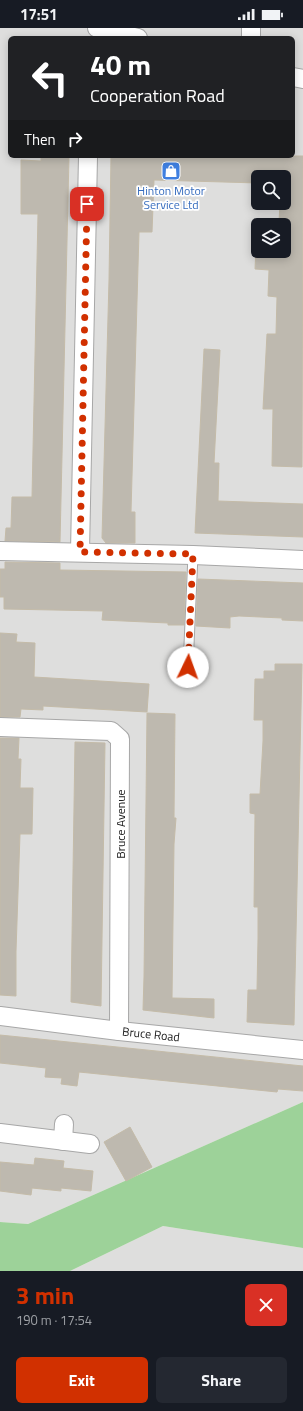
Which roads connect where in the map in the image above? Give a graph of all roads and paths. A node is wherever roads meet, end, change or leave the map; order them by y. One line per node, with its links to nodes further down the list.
1 (97, 28): 2 (street)
2 (130, 36)
3 (88, 158): 5 (street)
4 (0, 551): 5 (street)
5 (80, 552): 6 (street)
6 (193, 554): 7 (street); 8 (lane)
7 (303, 560)
8 (188, 667)
9 (0, 727): 11 (street, Bruce Avenue)
10 (0, 1016): 11 (street, Bruce Road)
11 (119, 1031): 12 (street, Bruce Road)
12 (303, 1050)
13 (0, 1133): 14 (street)
14 (90, 1144)

